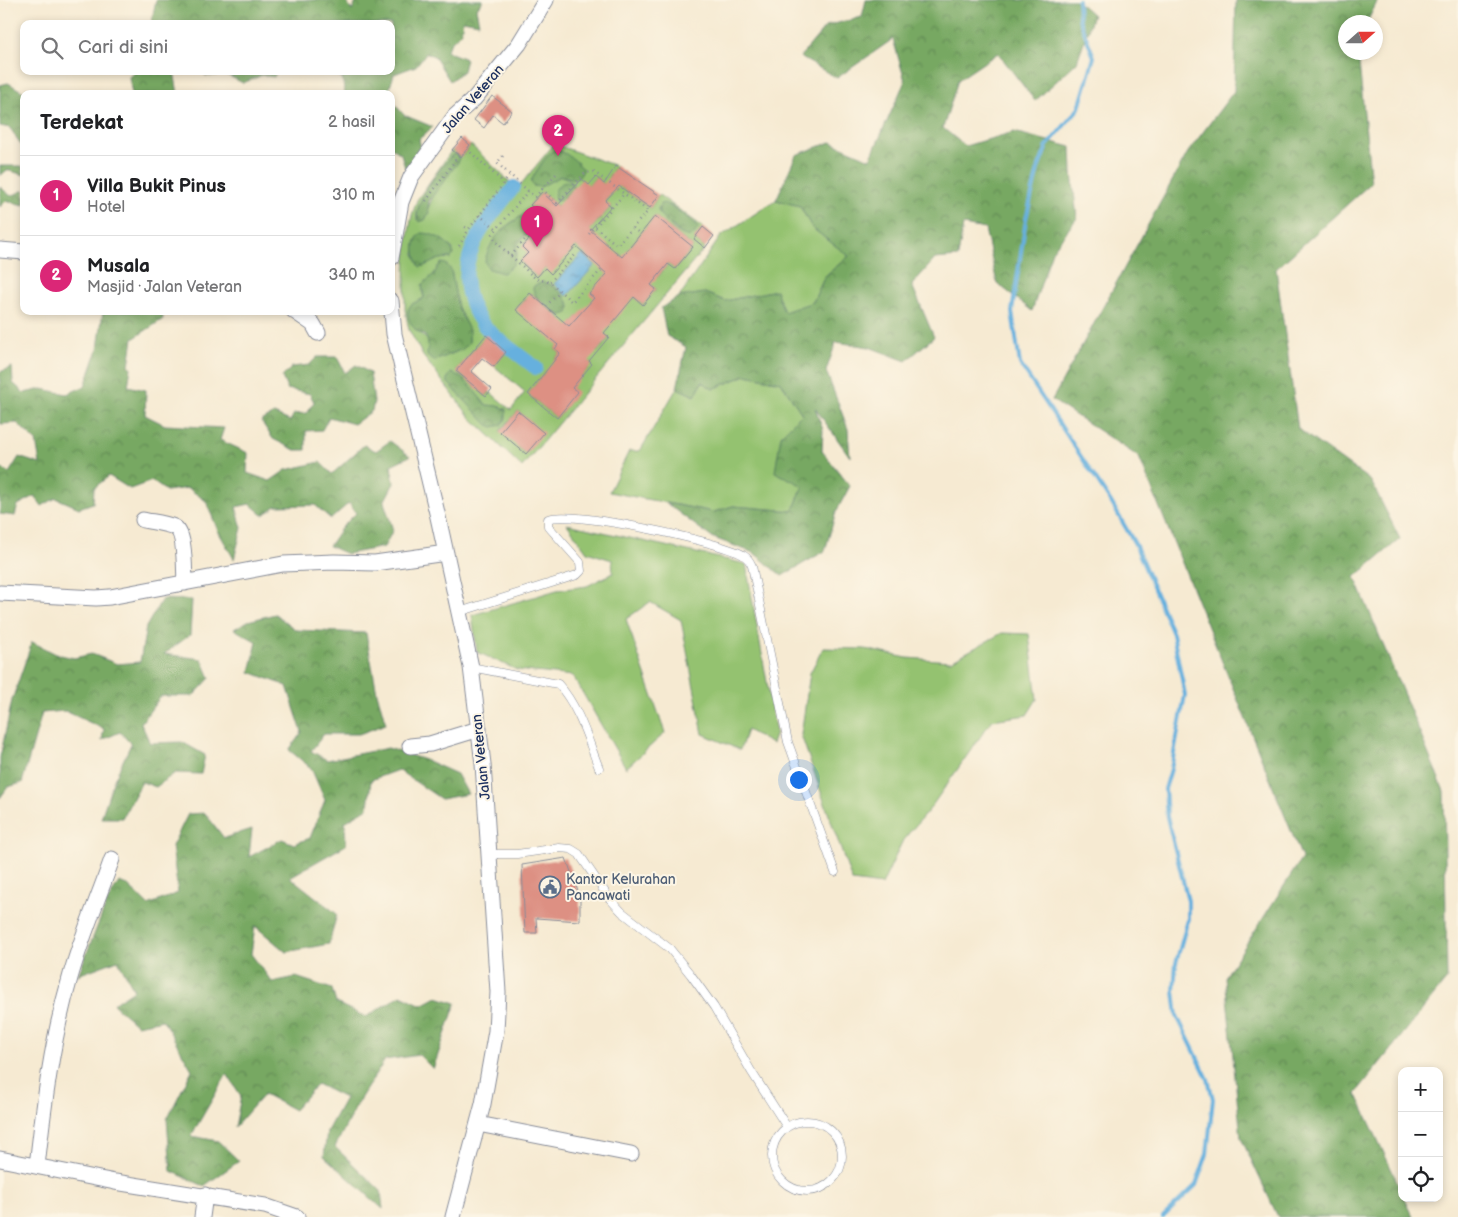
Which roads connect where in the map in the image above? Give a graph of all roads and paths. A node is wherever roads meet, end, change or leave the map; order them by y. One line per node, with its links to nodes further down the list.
1 (546, 0): 17 (street, Jalan Veteran)
2 (467, 149): 7 (path)
3 (459, 155): 11 (path)
4 (503, 156): 6 (path)
5 (557, 173): 8 (path)
6 (510, 175): 7 (path); 9 (path)
7 (504, 184): 12 (path)
8 (542, 189): 9 (path); 10 (path)
9 (528, 191): 16 (path)
10 (624, 194): 14 (path); 15 (path)
11 (426, 201)
12 (479, 215): 16 (path); 20 (path)
13 (539, 223): 24 (path)
14 (595, 226): 15 (path); 18 (path)
15 (633, 228): 19 (path)
16 (497, 229): 24 (path)
17 (395, 230)
18 (589, 234)
19 (640, 234)
20 (459, 246)
21 (0, 250): 22 (street)
22 (20, 252)
23 (577, 253): 26 (path)
24 (511, 256): 26 (path)
25 (602, 269): 27 (path)
26 (550, 282): 27 (path)
27 (560, 292): 28 (path)
28 (546, 306)
29 (300, 315): 31 (street)
30 (392, 315): 33 (street, Jalan Veteran)
31 (318, 333)
32 (143, 520): 34 (street)
33 (446, 553): 34 (street); 36 (street, Jalan Veteran)
34 (185, 583): 35 (street)
35 (0, 593)
36 (459, 612): 37 (street, Jalan Veteran); 43 (lane)
37 (471, 667): 38 (street, Jalan Veteran); 40 (lane)
38 (479, 729): 39 (street); 41 (street, Jalan Veteran)
39 (410, 746)
40 (599, 768)
41 (488, 854): 44 (street, Jalan Veteran); 45 (lane)
42 (112, 859): 48 (street)
43 (835, 872)
44 (478, 1124): 46 (street); 52 (street, Jalan Veteran)
45 (787, 1127): 45 (lane)
46 (631, 1154)
47 (0, 1159): 48 (street)
48 (37, 1166): 49 (street)
49 (205, 1195): 50 (street); 51 (street)
50 (202, 1217)
51 (297, 1217)
52 (453, 1217)

